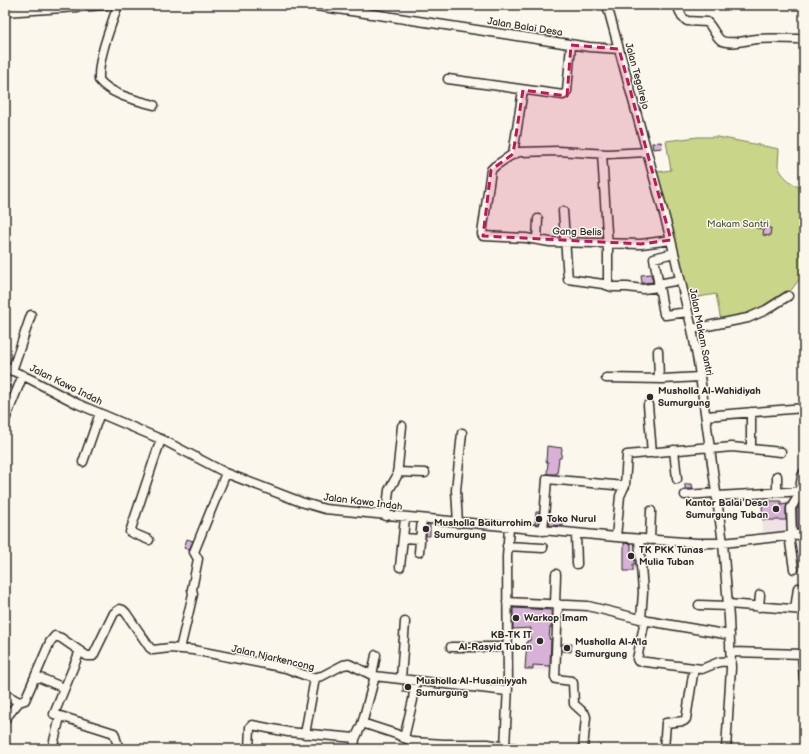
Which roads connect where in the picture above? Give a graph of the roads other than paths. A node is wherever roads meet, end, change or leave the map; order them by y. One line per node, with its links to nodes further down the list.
1 (106, 5): 7 (street)
2 (118, 5): 14 (street)
3 (309, 5): 8 (street, Jalan Balai Desa)
4 (380, 5): 8 (street)
5 (607, 5): 11 (street, Jalan Tegalrejo)
6 (677, 5): 9 (street)
7 (5, 12)
8 (379, 15): 10 (street, Jalan Balai Desa)
9 (804, 39)
10 (571, 45): 11 (street, Jalan Balai Desa); 13 (street)
11 (619, 49): 15 (street, Jalan Tegalrejo)
12 (448, 79): 13 (street)
13 (523, 90): 16 (street)
14 (154, 106)
15 (647, 152): 17 (street); 21 (street, Jalan Makam Santri)
16 (513, 154): 17 (street); 20 (street, Gang Belis)
17 (602, 154): 23 (street)
18 (563, 211): 22 (street)
19 (538, 219): 20 (street)
20 (537, 240): 22 (street, Gang Belis)
21 (671, 240): 23 (street, Gang Belis); 24 (street, Jalan Makam Santri)
22 (565, 242): 23 (street, Gang Belis); 26 (street)
23 (607, 242): 26 (street)
24 (674, 253): 25 (street, Jalan Makam Santri); 27 (street)
25 (680, 280): 27 (street); 29 (street, Jalan Makam Santri)
26 (608, 285): 27 (street)
27 (659, 285): 29 (street)
28 (788, 296): 31 (street)
29 (688, 312): 31 (street, Jalan Makam Santri)
30 (31, 315): 33 (street)
31 (692, 329): 35 (street, Jalan Makam Santri)
32 (658, 351): 37 (street)
33 (8, 369): 34 (street, Jalan Kawo Indah)
34 (23, 375): 41 (street, Jalan Kawo Indah); 43 (street)
35 (700, 377): 37 (street); 42 (street, Jalan Makam Santri)
36 (606, 378): 37 (street)
37 (659, 379)
38 (648, 405): 51 (street)
39 (804, 408): 40 (street)
40 (751, 412): 42 (street); 48 (street)
41 (100, 413): 46 (street, Jalan Kawo Indah); 52 (street)
42 (706, 416): 47 (street, Jalan Makam Santri)
43 (5, 420)
44 (402, 426): 53 (street)
45 (462, 433): 68 (street)
46 (161, 439): 55 (street, Jalan Kawo Indah); 78 (street)
47 (710, 448): 48 (street); 49 (street); 63 (street, Jalan Makam Santri)
48 (751, 448): 50 (street)
49 (674, 450): 51 (street); 58 (street)
50 (781, 452)
51 (652, 453): 59 (street)
52 (83, 462)
53 (397, 472): 56 (street); 65 (street)
54 (804, 472): 60 (street)
55 (226, 473): 65 (street, Jalan Kawo Indah); 102 (street)
56 (425, 473)
57 (777, 476): 61 (street)
58 (677, 479)
59 (625, 486): 70 (street); 74 (street)
60 (802, 491): 61 (street); 73 (street)
61 (777, 492): 63 (street)
62 (685, 495): 63 (street)
63 (716, 495): 80 (street, Jalan Makam Santri)
64 (651, 511): 79 (street)
65 (386, 516): 66 (street, Jalan Kawo Indah)
66 (405, 518): 67 (street, Jalan Kawo Indah); 75 (street)
67 (422, 519): 68 (street, Jalan Kawo Indah); 76 (street)
68 (458, 523): 69 (street, Jalan Kawo Indah)
69 (509, 528): 70 (street, Jalan Kawo Indah); 81 (street)
70 (543, 531): 71 (street, Jalan Kawo Indah)
71 (576, 534): 74 (street, Jalan Kawo Indah); 84 (street)
72 (804, 534): 73 (street, Jalan Kawo Indah)
73 (790, 536): 80 (street, Jalan Kawo Indah); 86 (street)
74 (616, 537): 77 (street, Jalan Kawo Indah)
75 (403, 538): 76 (street); 85 (street)
76 (420, 539): 83 (street)
77 (639, 539): 79 (street, Jalan Kawo Indah); 97 (street)
78 (149, 540)
79 (650, 540): 80 (street, Jalan Kawo Indah)
80 (723, 543): 93 (street, Jalan Makam Santri)
81 (508, 546): 82 (street); 90 (street)
82 (543, 548)
83 (419, 552)
84 (576, 564)
85 (400, 567)
86 (794, 569)
87 (556, 574): 91 (street)
88 (798, 588): 95 (street)
89 (760, 595): 94 (street)
90 (507, 602): 91 (street); 101 (street)
91 (556, 604): 97 (street); 131 (street)
92 (698, 604): 93 (street)
93 (728, 605): 94 (street); 99 (street, Jalan Makam Santri)
94 (759, 607): 95 (street)
95 (795, 610): 96 (street)
96 (804, 610)
97 (643, 619): 99 (street); 108 (street)
98 (405, 622): 112 (street)
99 (730, 636): 104 (street, Jalan Makam Santri)
100 (451, 647): 101 (street)
101 (508, 647): 116 (street)
102 (180, 649): 103 (street, Jalan Njarkencong); 111 (street, Jalan Njarkencong)
103 (80, 652): 109 (street); 115 (street)
104 (731, 652): 106 (street); 107 (street, Jalan Makam Santri)
105 (376, 654): 110 (street)
106 (803, 654): 113 (street)
107 (731, 661): 108 (street); 133 (street, Jalan Makam Santri)
108 (694, 668): 132 (street)
109 (36, 676): 115 (street); 118 (street)
110 (373, 676): 111 (street, Jalan Njarkencong); 112 (street, Jalan Njarkencong); 121 (street)
111 (315, 678): 122 (street)
112 (401, 679): 114 (street, Jalan Njarkencong)
113 (804, 679)
114 (414, 681): 116 (street, Jalan Njarkencong); 124 (street)
115 (64, 688): 119 (street)
116 (508, 691): 125 (street)
117 (5, 694): 118 (street)
118 (19, 702): 120 (street)
119 (60, 717): 126 (street); 127 (street)
120 (5, 719)
121 (362, 723): 123 (street); 124 (street)
122 (305, 734): 123 (street); 128 (street)
123 (355, 738): 129 (street)
124 (404, 738): 125 (street)
125 (505, 747): 130 (street)
126 (52, 749)
127 (119, 749)
128 (249, 749)
129 (354, 749)
130 (520, 749)
131 (583, 749)
132 (664, 749)
133 (726, 749)

